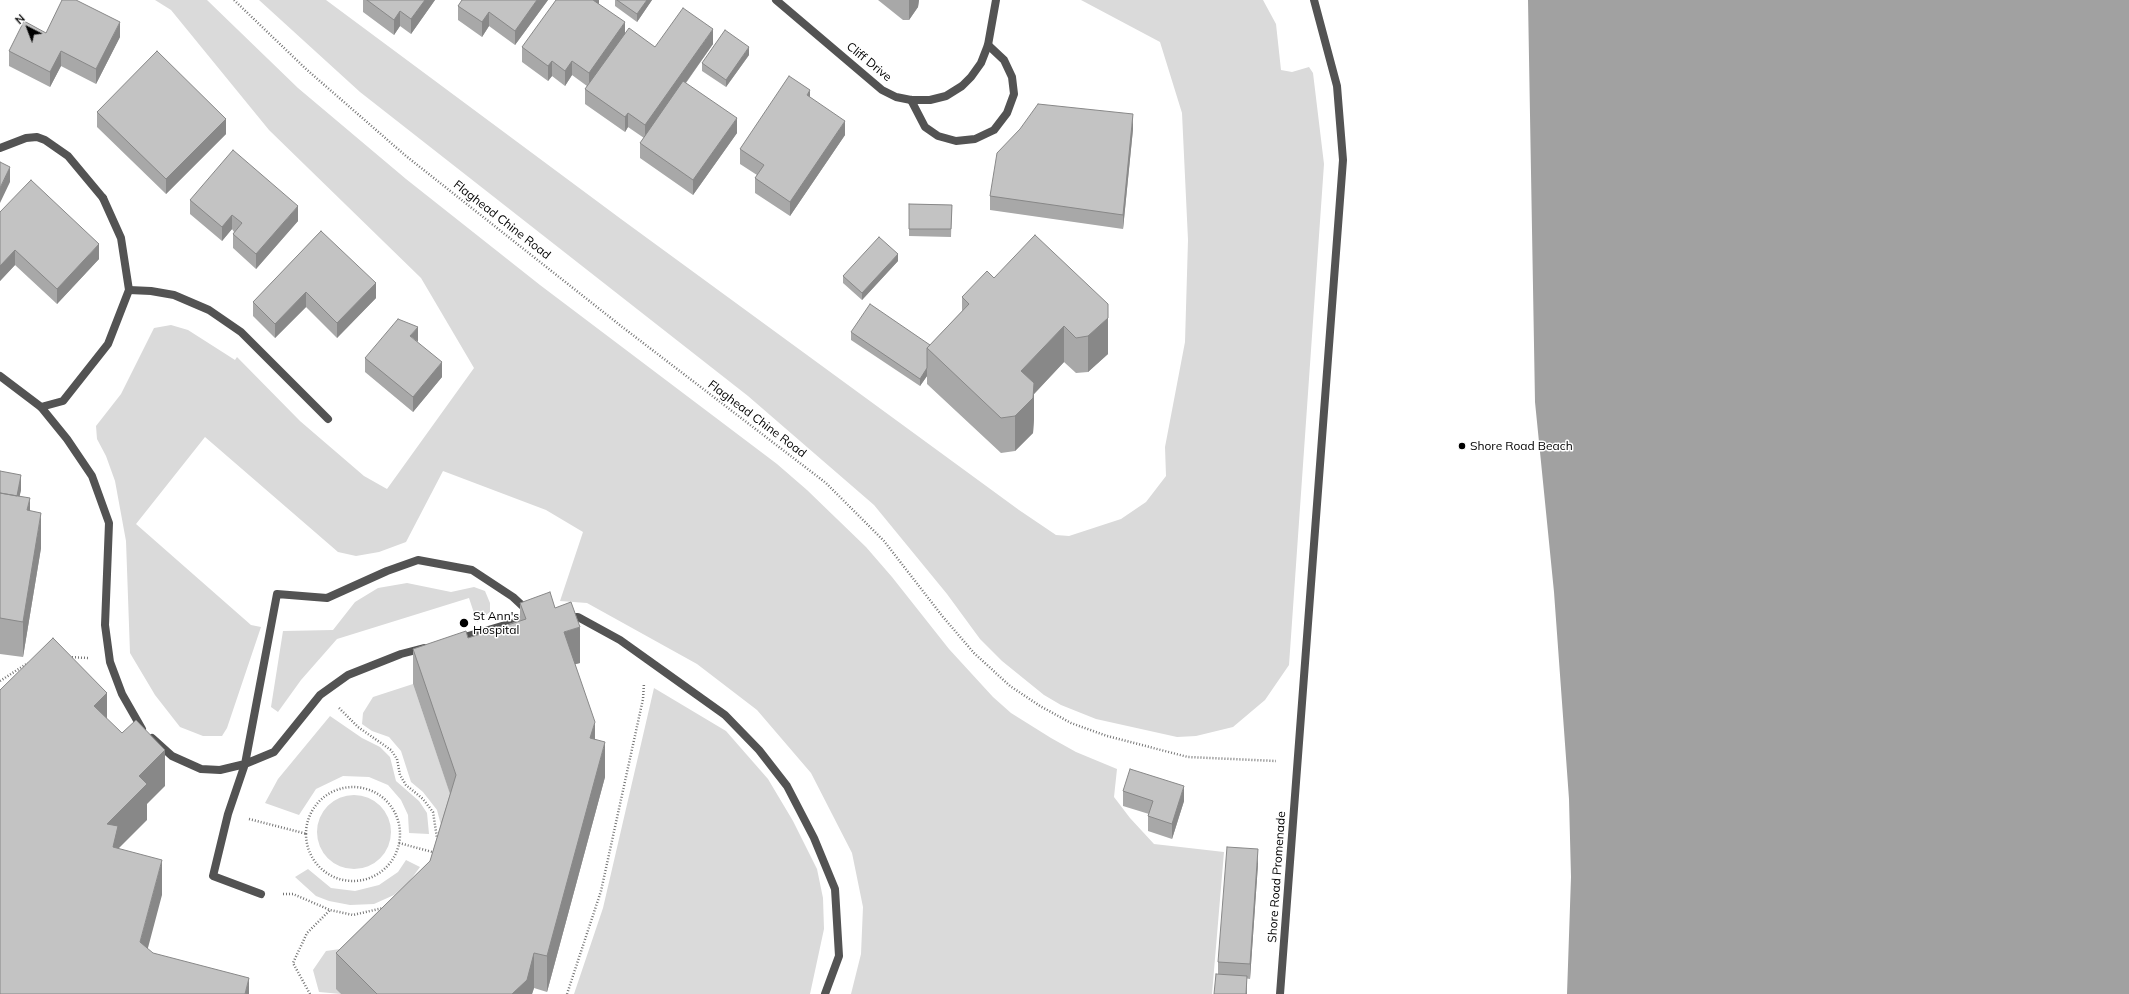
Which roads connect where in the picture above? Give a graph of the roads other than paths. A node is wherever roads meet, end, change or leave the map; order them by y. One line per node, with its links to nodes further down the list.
1 (776, 0): 5 (street, Cliff Drive)
2 (996, 0): 4 (street, Cliff Drive)
3 (1314, 0): 17 (street, Shore Road Promenade)
4 (988, 45): 5 (street, Cliff Drive); 5 (street)
5 (911, 100)
6 (0, 148): 7 (street)
7 (129, 290): 9 (street); 10 (street)
8 (0, 376): 9 (street)
9 (41, 407): 14 (street)
10 (328, 419)
11 (557, 618): 16 (street)
12 (451, 641): 14 (street)
13 (432, 646): 14 (street)
14 (245, 764): 15 (street)
15 (261, 894)
16 (825, 994)
17 (1280, 994)

